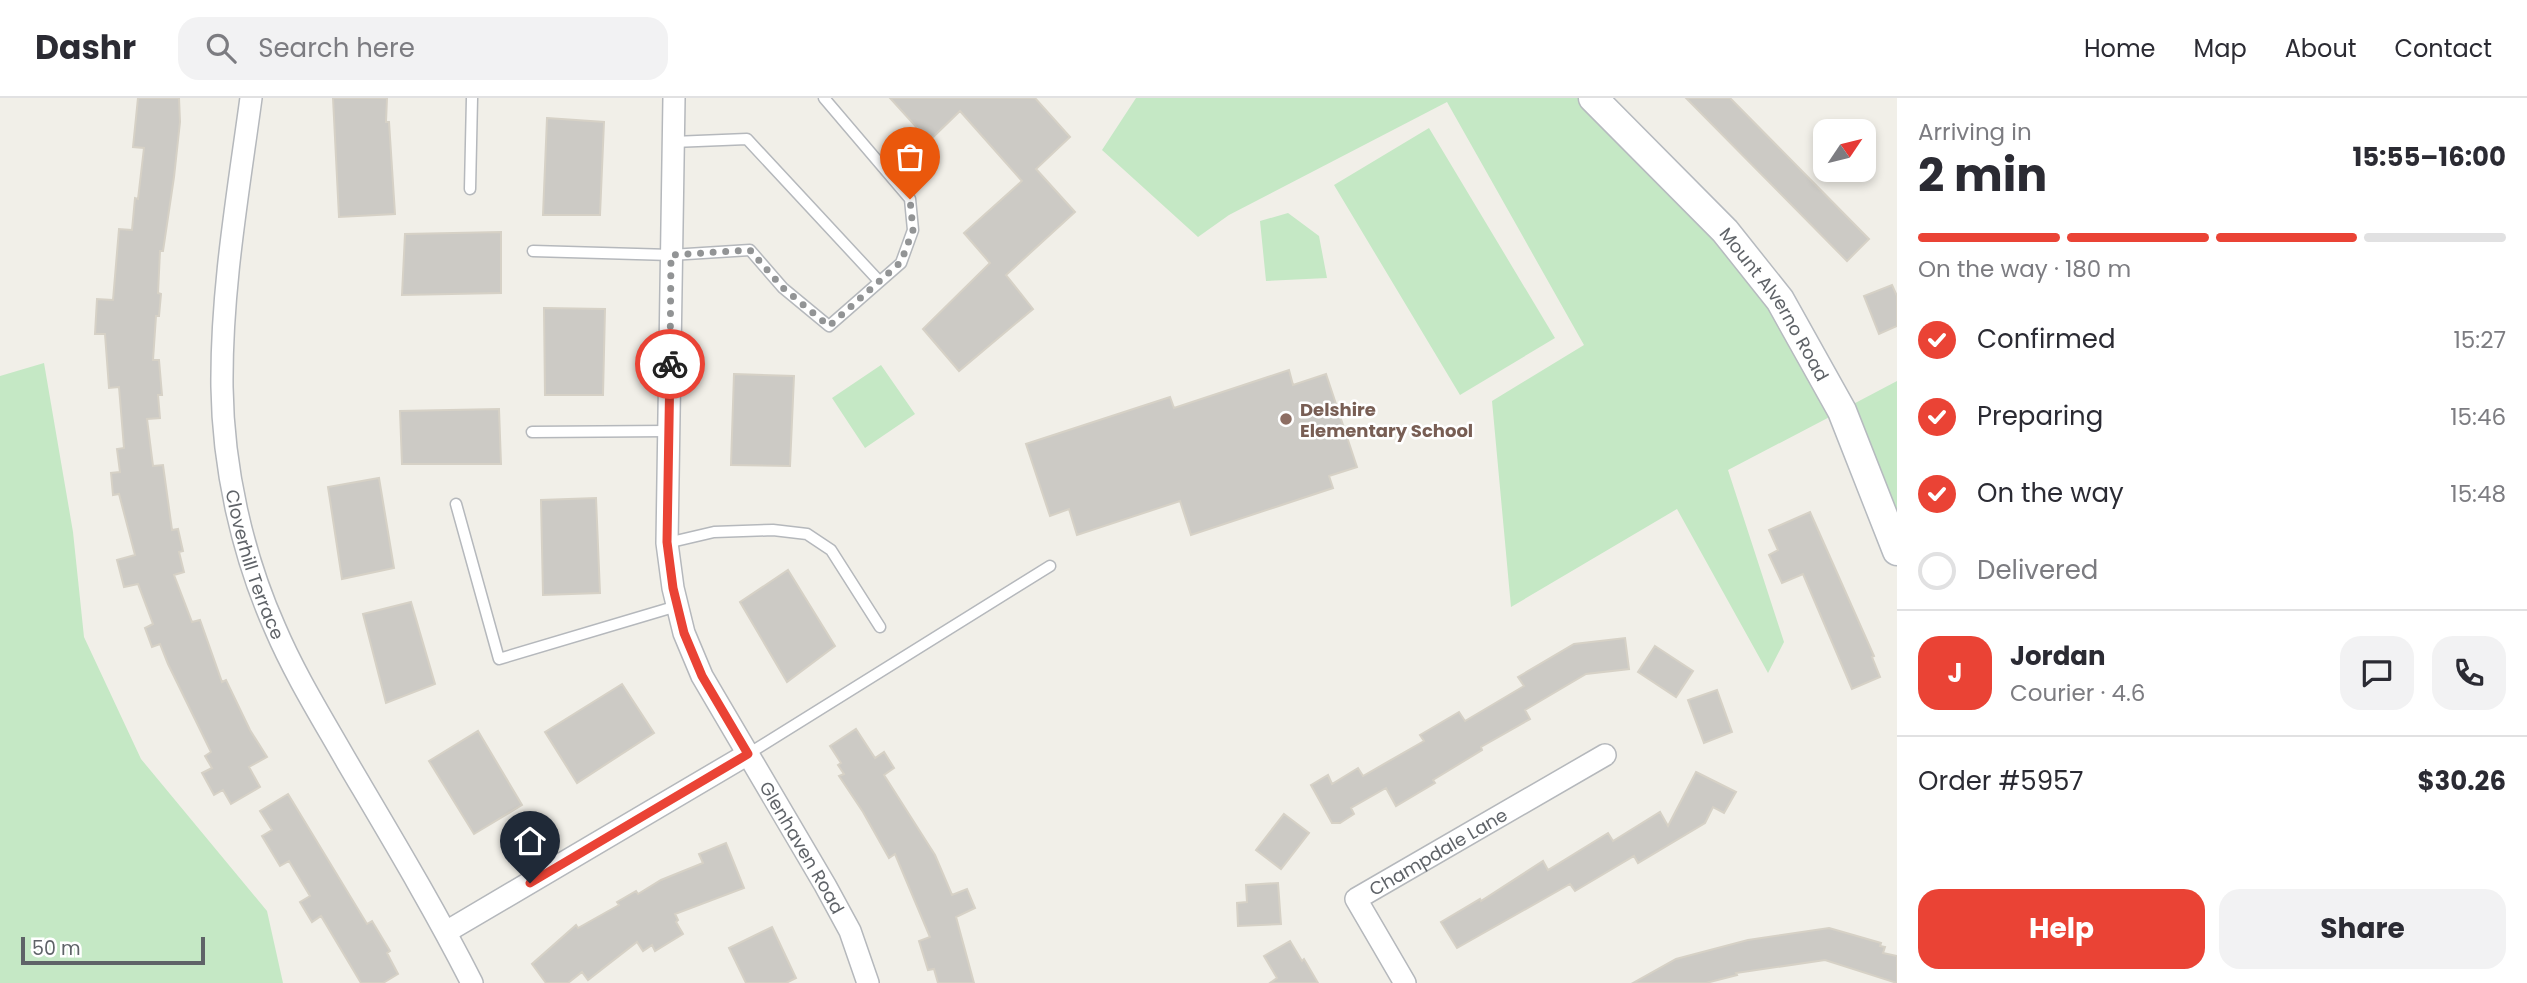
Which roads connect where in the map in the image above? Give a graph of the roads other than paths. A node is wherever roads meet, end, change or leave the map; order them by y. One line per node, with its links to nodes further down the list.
1 (251, 98): 21 (street, Cloverhill Terrace)
2 (472, 98): 7 (lane)
3 (674, 98): 6 (street, Glenhaven Road)
4 (824, 98): 10 (lane)
5 (1593, 98): 15 (street, Mount Alverno Road)
6 (673, 142): 9 (street, Glenhaven Road); 10 (lane)
7 (470, 189)
8 (533, 251): 9 (lane)
9 (671, 255): 10 (lane); 11 (street, Glenhaven Road)
10 (879, 281)
11 (669, 431): 12 (lane); 14 (street, Glenhaven Road)
12 (532, 432)
13 (456, 504): 17 (lane)
14 (667, 542): 17 (street, Glenhaven Road); 18 (lane)
15 (1897, 551)
16 (1050, 566): 19 (lane)
17 (677, 606): 19 (street, Glenhaven Road)
18 (880, 626)
19 (748, 754): 21 (street); 23 (street, Glenhaven Road)
20 (1605, 755): 24 (street, Champdale Lane)
21 (446, 932): 22 (street, Cloverhill Terrace)
22 (472, 983)
23 (868, 983)
24 (1405, 983)

